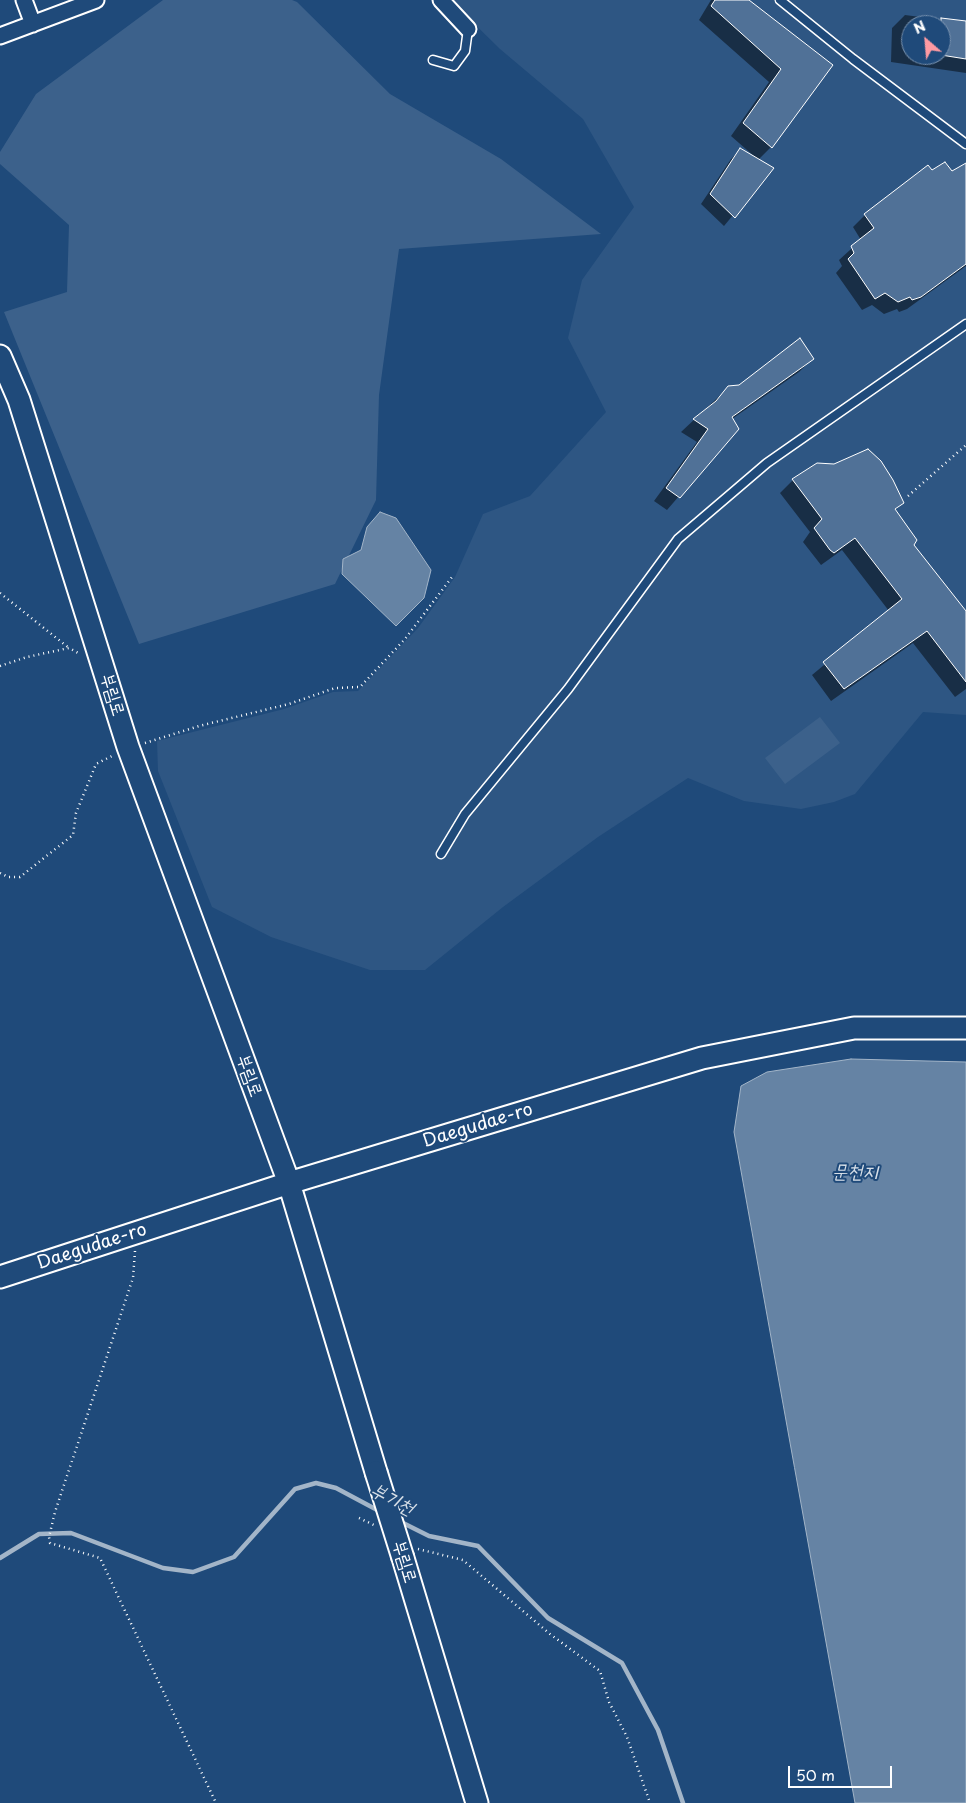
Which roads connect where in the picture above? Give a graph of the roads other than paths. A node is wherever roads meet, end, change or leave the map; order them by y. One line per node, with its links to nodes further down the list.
1 (24, 0): 5 (street)
2 (96, 0): 5 (street)
3 (441, 0): 6 (street)
4 (780, 0): 9 (lane)
5 (33, 24): 7 (street)
6 (468, 29): 8 (lane)
7 (0, 36)
8 (433, 60)
9 (966, 144)
10 (966, 324): 12 (lane)
11 (0, 356): 14 (street, 부림로)
12 (441, 854)
13 (966, 1028): 14 (street, Daegudae-ro)
14 (289, 1183): 15 (street, Daegudae-ro); 16 (street, 부림로, bridge)
15 (0, 1277)
16 (477, 1803)

